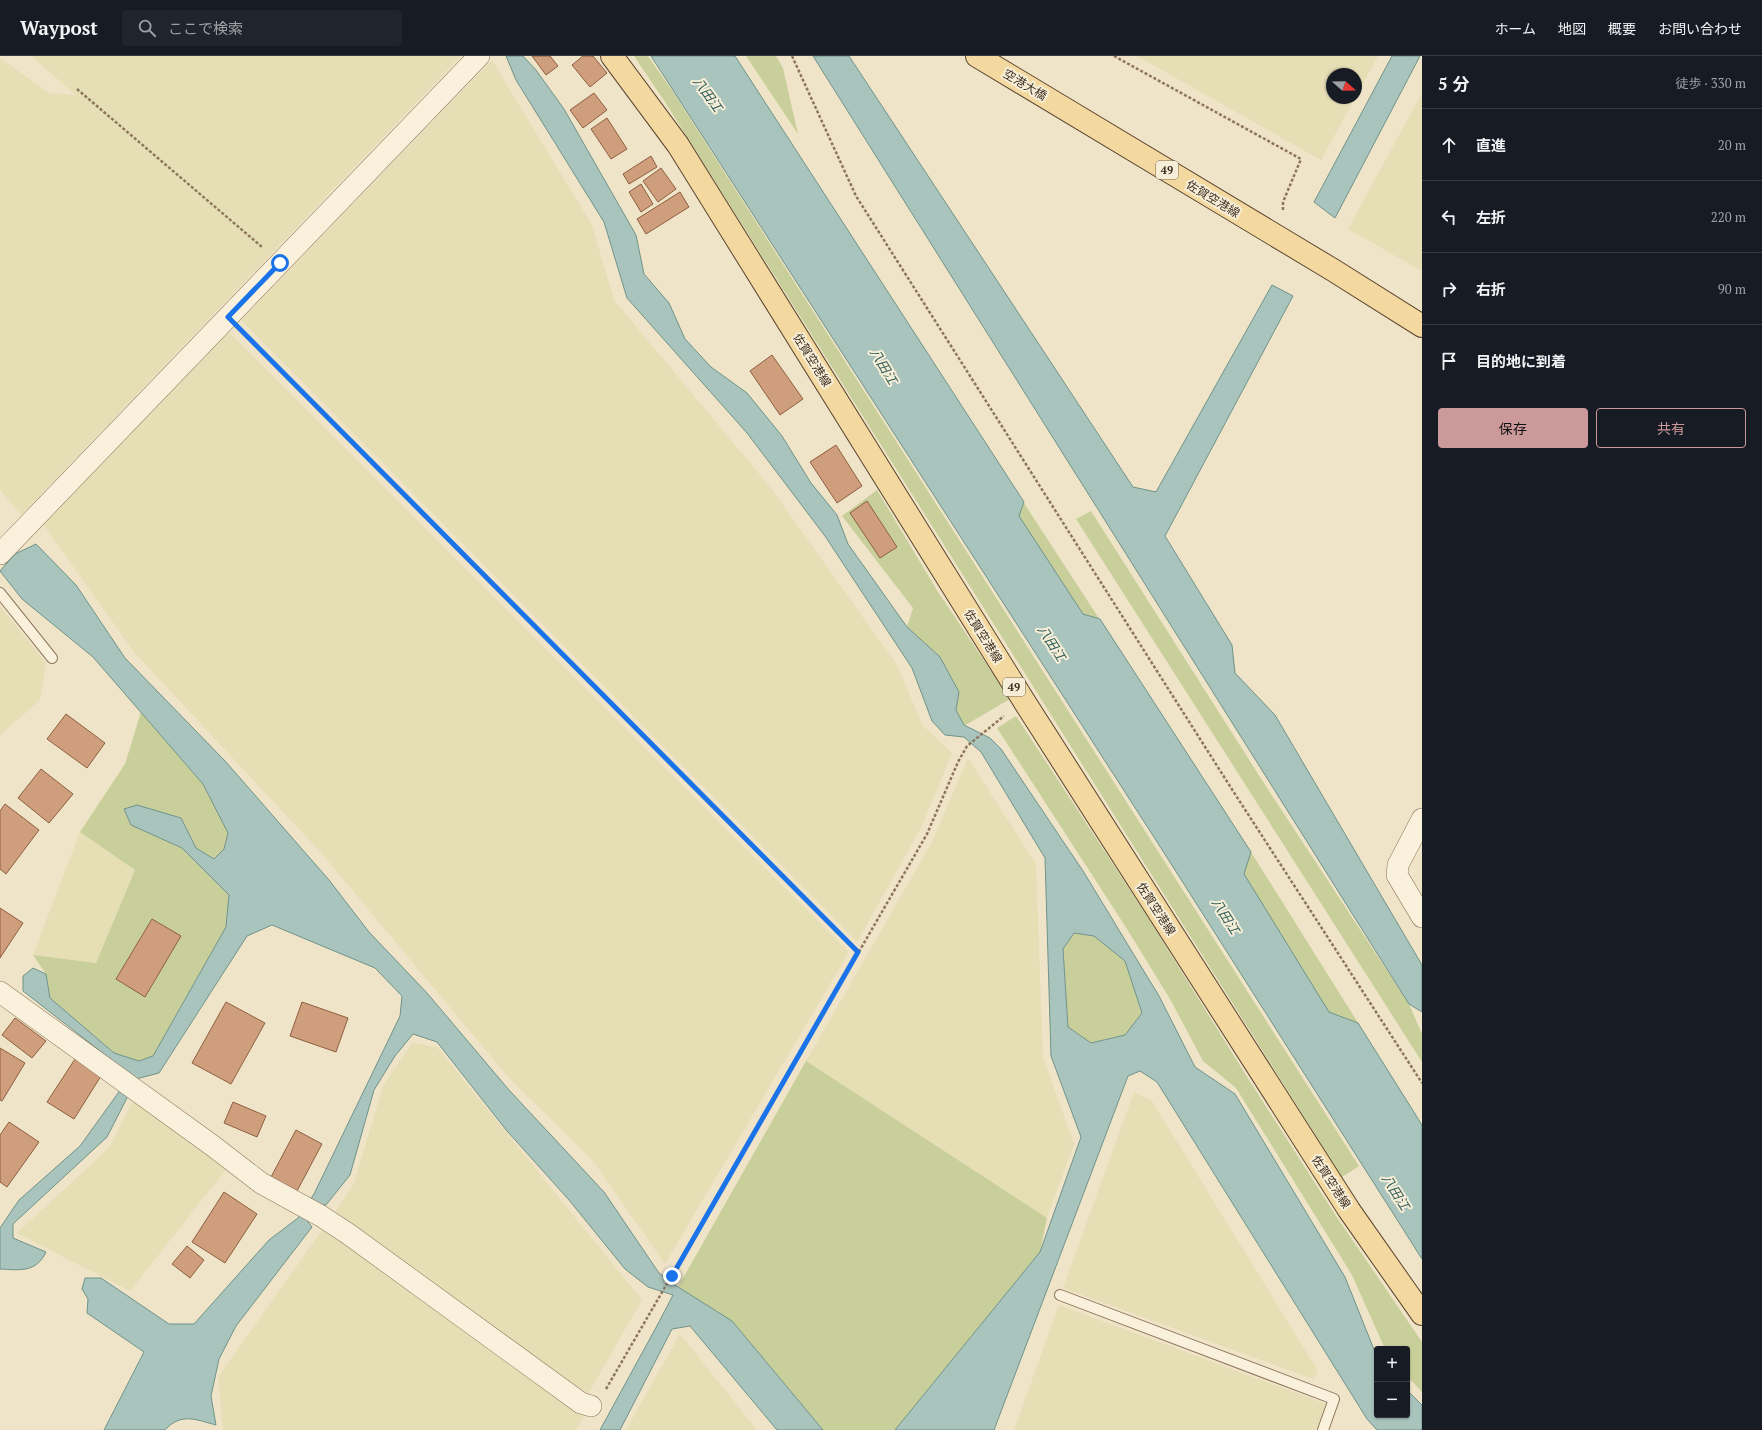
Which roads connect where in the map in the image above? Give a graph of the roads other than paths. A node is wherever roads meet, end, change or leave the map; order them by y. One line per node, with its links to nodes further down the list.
1 (479, 56): 6 (street)
2 (612, 56): 13 (main road, 佐賀空港線 / 49)
3 (977, 56): 4 (main road, 空港大橋 / 49)
4 (1053, 101): 5 (main road, 佐賀空港線 / 49)
5 (1422, 326)
6 (0, 554)
7 (0, 593): 8 (lane)
8 (52, 658)
9 (1422, 819): 10 (street)
10 (1422, 917)
11 (0, 992): 14 (street)
12 (1060, 1295): 15 (lane)
13 (1422, 1314)
14 (591, 1406)
15 (1323, 1430)

